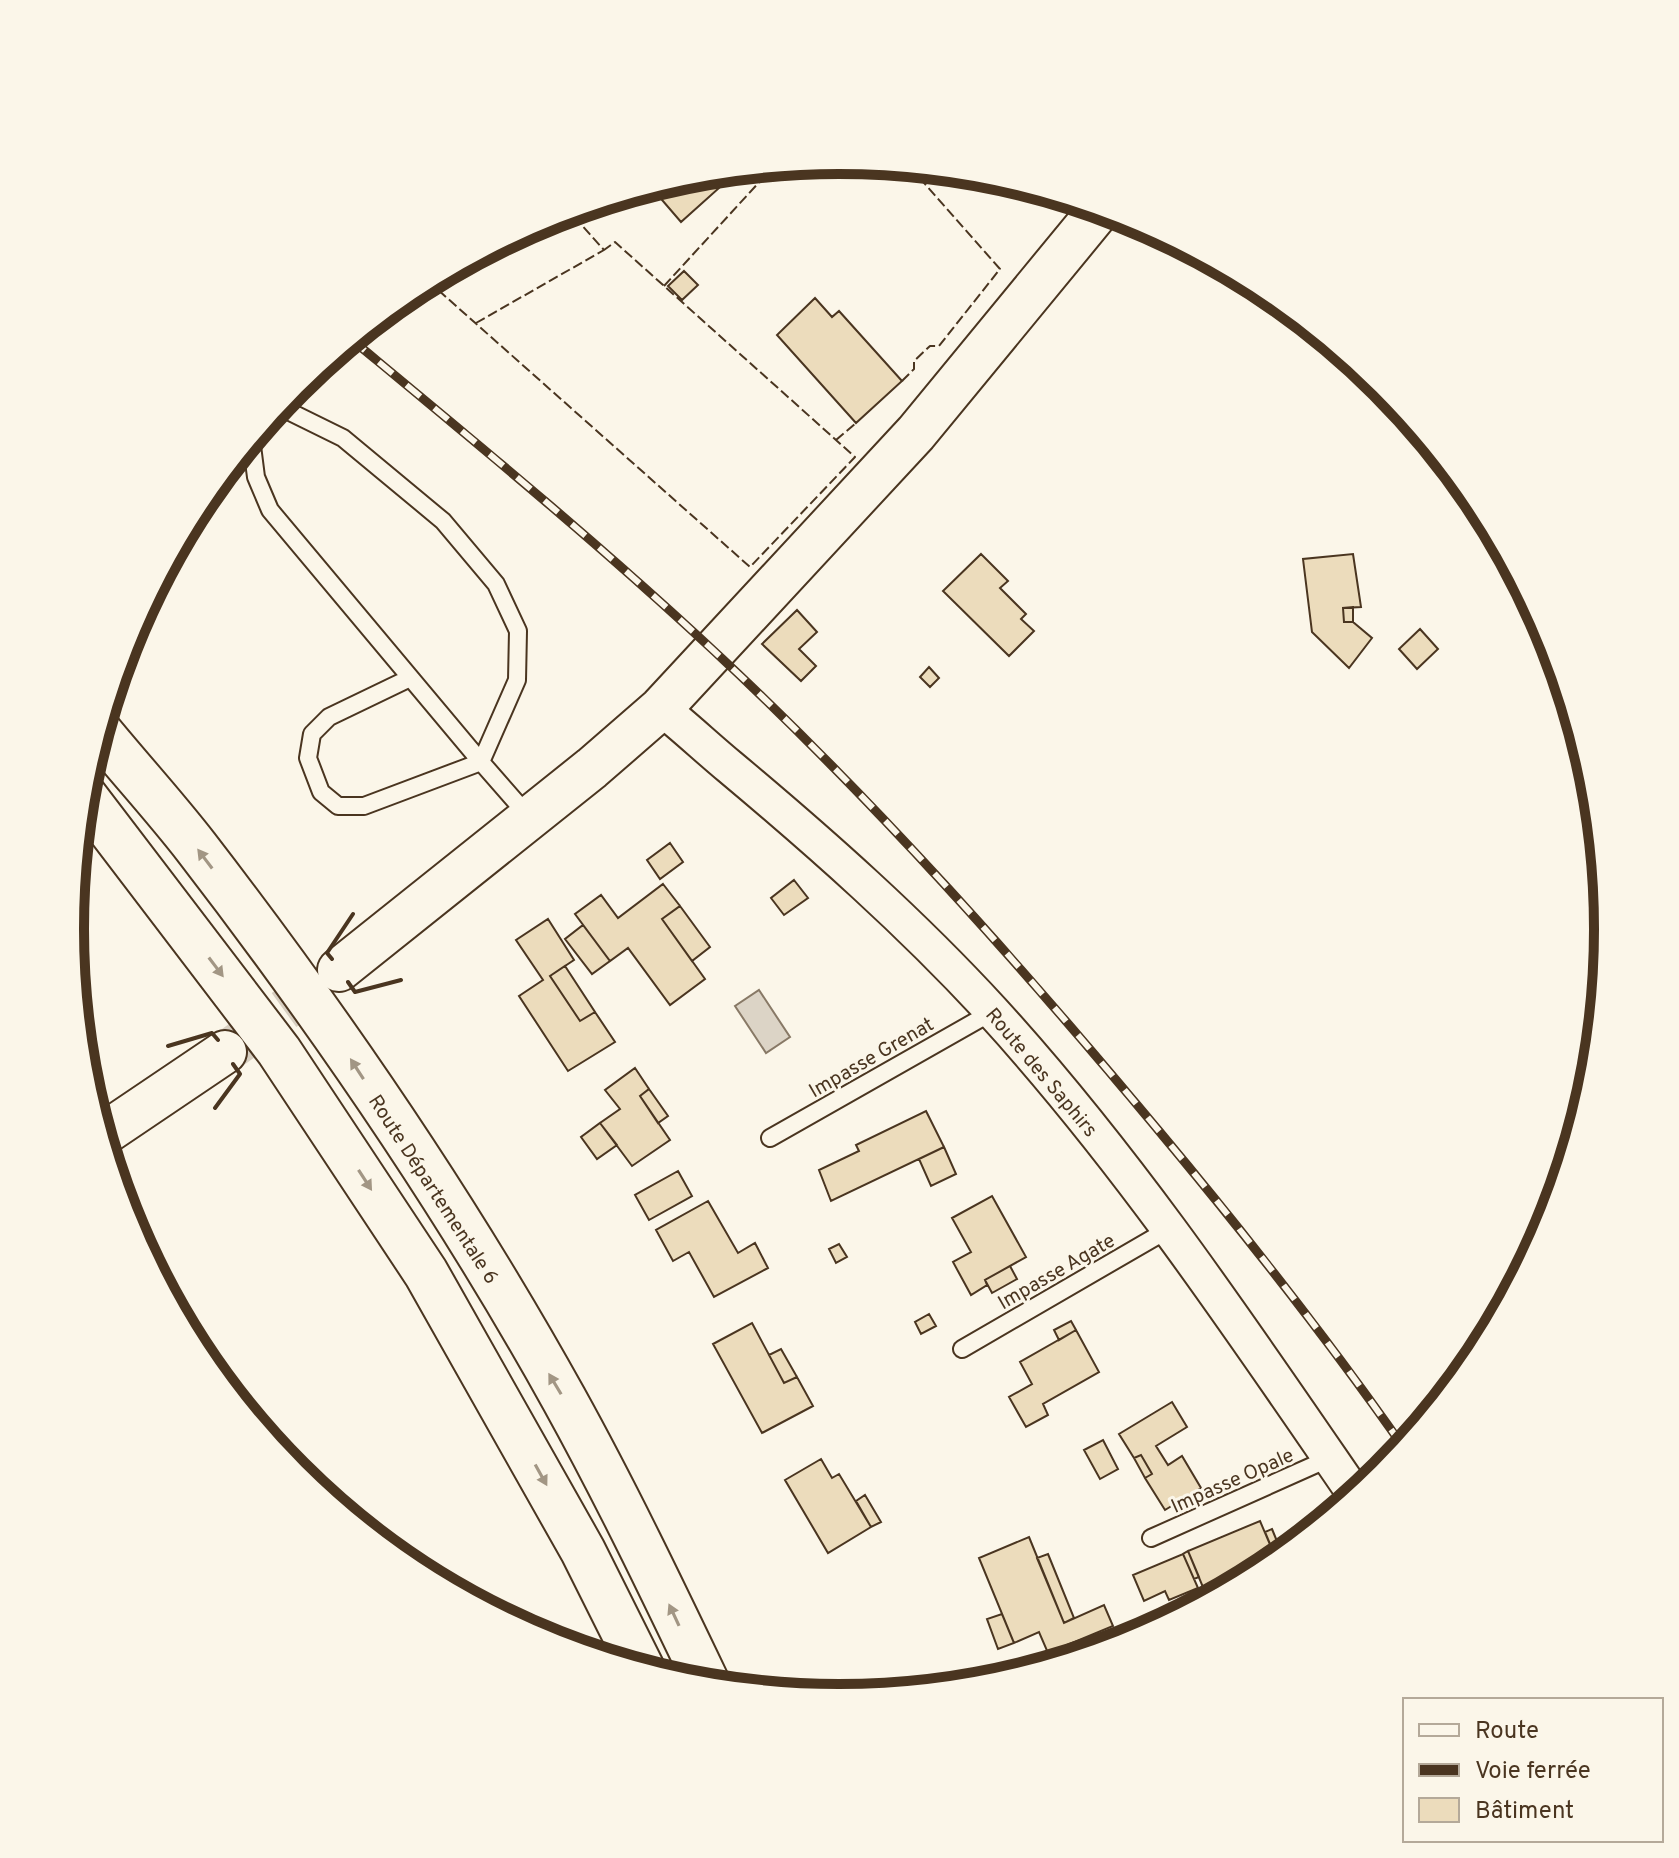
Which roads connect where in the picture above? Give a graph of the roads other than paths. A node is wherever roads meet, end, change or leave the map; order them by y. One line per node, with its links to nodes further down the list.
1 (1093, 218): 5 (street)
2 (289, 412): 7 (lane)
3 (253, 453): 4 (lane)
4 (410, 678): 7 (lane); 7 (lane)
5 (661, 708): 9 (street); 11 (street, Route des Saphirs)
6 (108, 742): 21 (highway, Route Départementale 6, one-way to 6)
7 (481, 762): 9 (lane)
8 (94, 808): 20 (highway, one-way to 20)
9 (530, 818): 10 (street)
10 (339, 970)
11 (992, 1012): 14 (lane, Impasse Grenat); 15 (street, Route des Saphirs)
12 (225, 1052): 13 (street)
13 (111, 1129)
14 (770, 1138)
15 (1169, 1229): 16 (lane, Impasse Agate); 17 (street, Route des Saphirs)
16 (962, 1349)
17 (1330, 1458): 18 (street, Route des Saphirs); 19 (lane, Impasse Opale)
18 (1349, 1486)
19 (1151, 1538)
20 (636, 1656)
21 (702, 1672)

